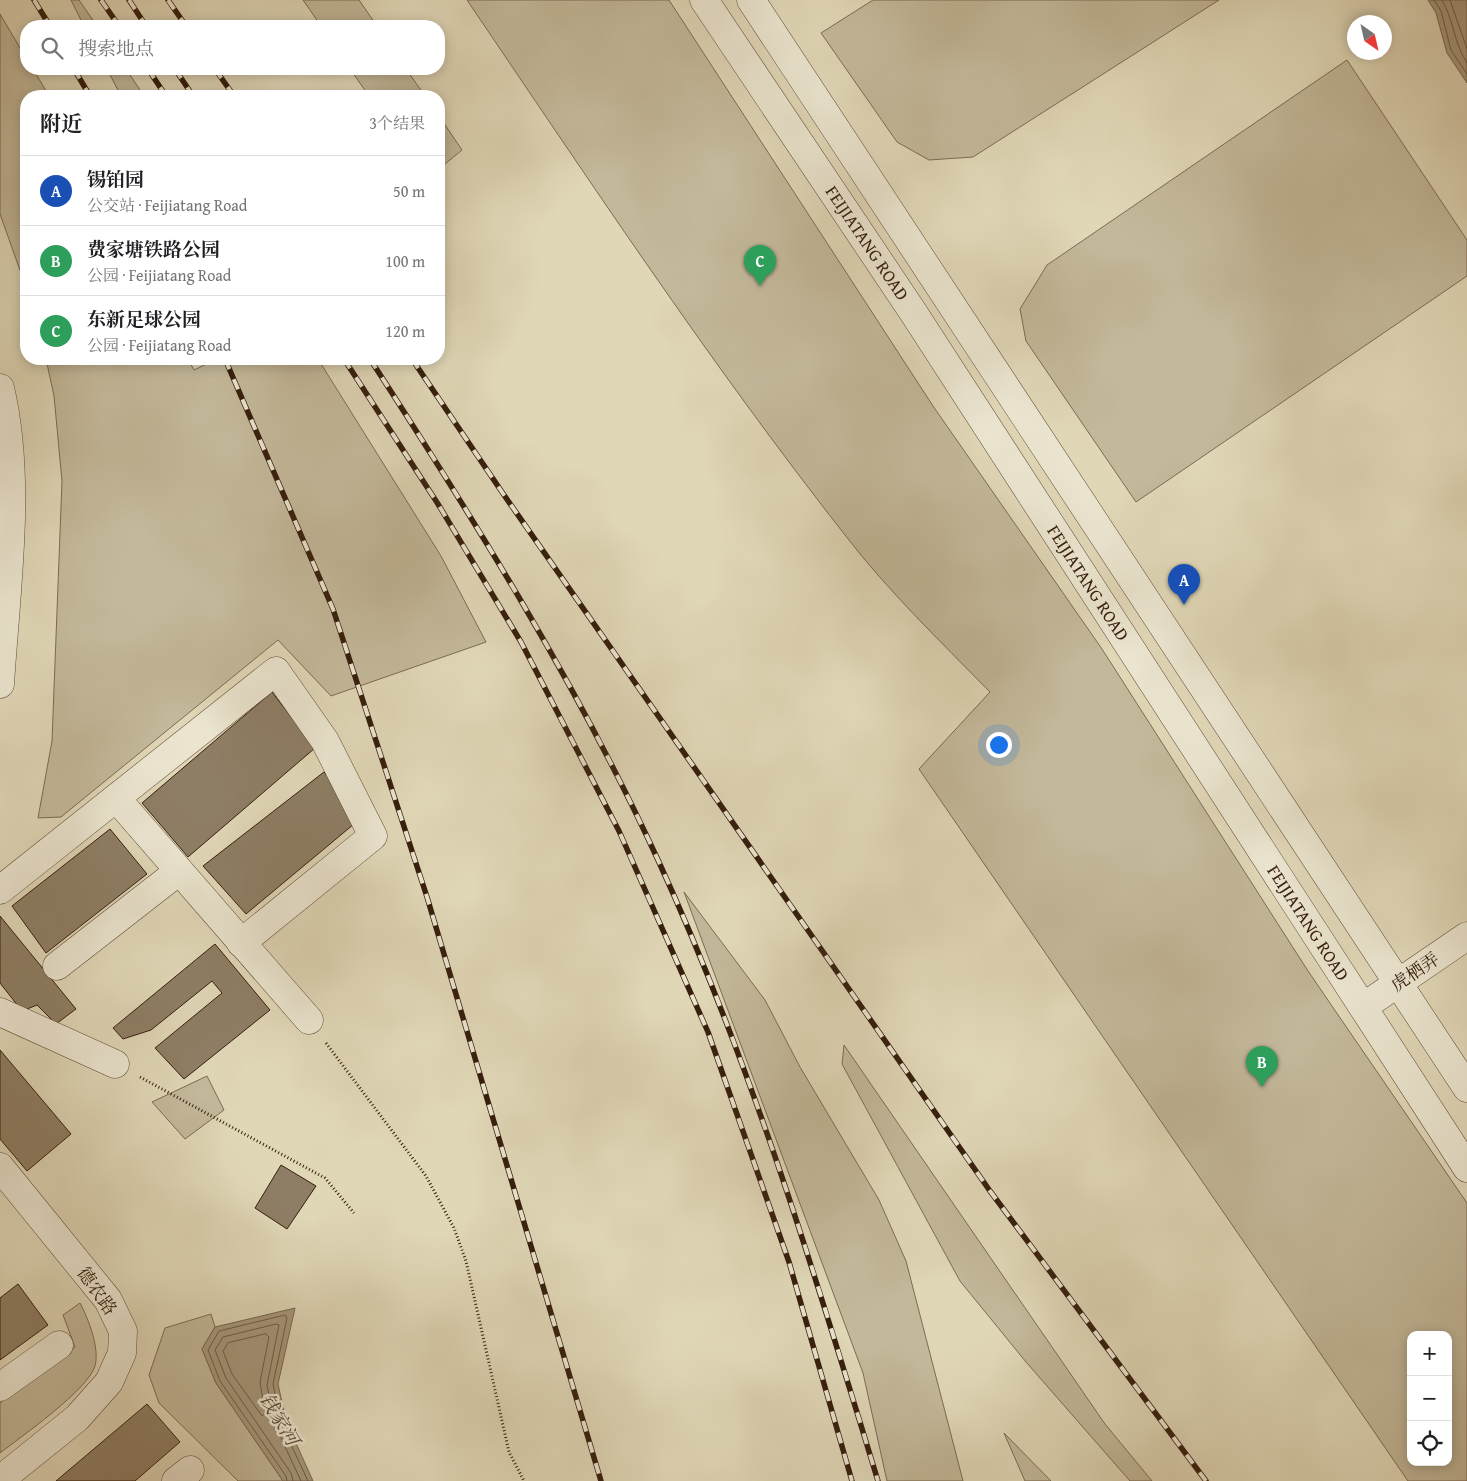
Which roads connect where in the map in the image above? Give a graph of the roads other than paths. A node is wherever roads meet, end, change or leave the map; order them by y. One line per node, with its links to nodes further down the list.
1 (704, 0): 4 (street, FEIJIATANG ROAD)
2 (752, 0): 3 (street, FEIJIATANG ROAD)
3 (943, 291): 4 (street); 13 (street, FEIJIATANG ROAD)
4 (913, 312): 14 (street, FEIJIATANG ROAD)
5 (0, 388): 6 (street)
6 (0, 684)
7 (116, 798): 8 (street); 9 (street); 11 (street)
8 (179, 871): 11 (street); 12 (street)
9 (0, 890)
10 (1467, 936): 13 (street, 虎栖弄)
11 (241, 943): 16 (street)
12 (57, 966)
13 (1397, 983): 14 (street, 虎栖弄); 18 (street, FEIJIATANG ROAD)
14 (1363, 1007): 20 (street, FEIJIATANG ROAD)
15 (0, 1012): 17 (street)
16 (309, 1020)
17 (115, 1064)
18 (1467, 1088)
19 (0, 1166): 23 (street, 德农路)
20 (1467, 1168)
21 (59, 1345): 22 (street)
22 (0, 1387)
23 (0, 1480)

